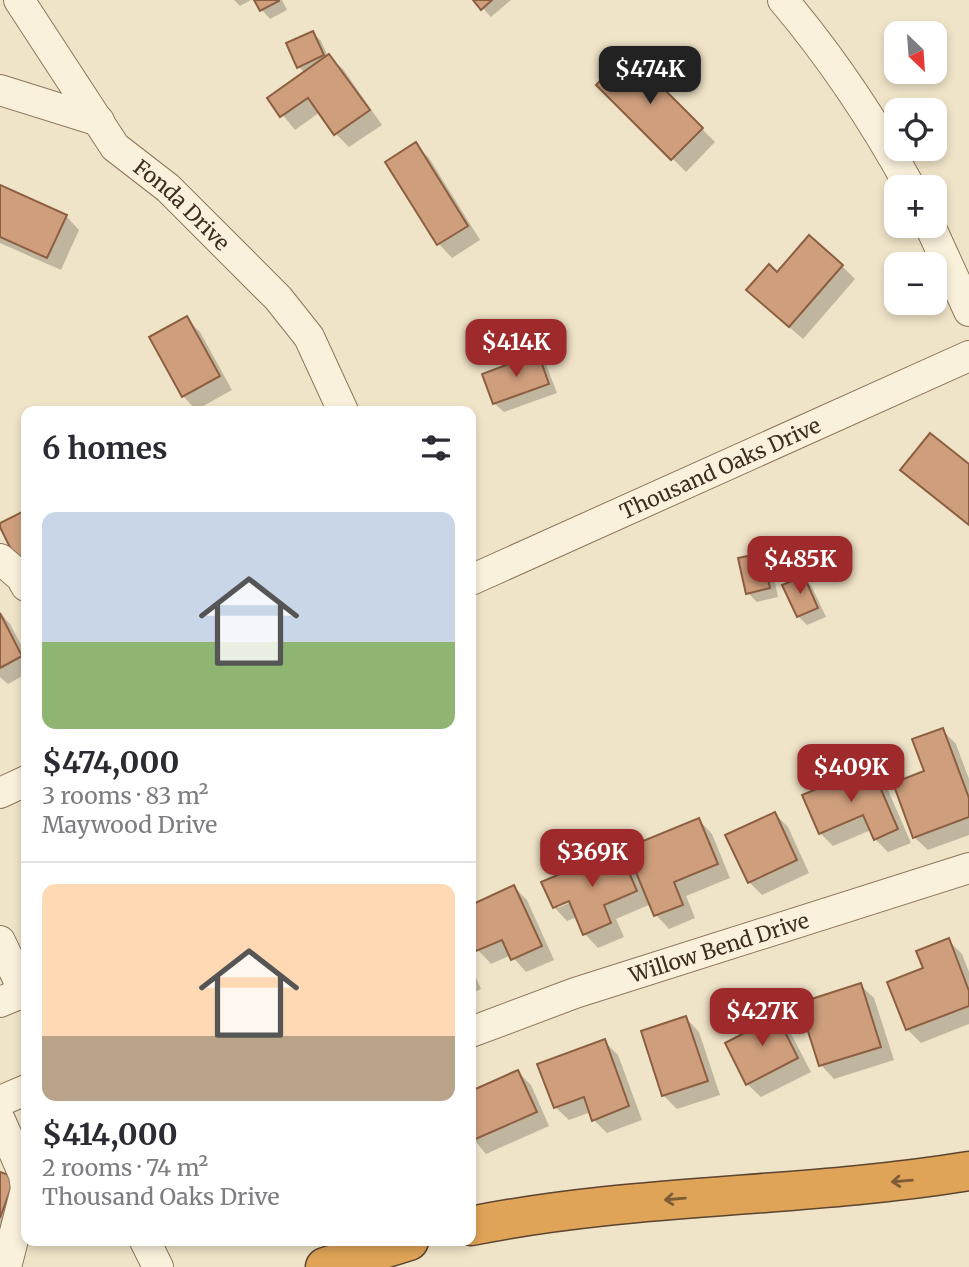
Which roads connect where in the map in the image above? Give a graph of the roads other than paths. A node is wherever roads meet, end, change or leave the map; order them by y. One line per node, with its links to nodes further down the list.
1 (19, 0): 4 (street, Fonda Drive)
2 (783, 0): 5 (street)
3 (0, 90): 4 (street)
4 (99, 121): 9 (street, Fonda Drive)
5 (904, 175)
6 (936, 238): 7 (street)
7 (969, 311)
8 (969, 356): 12 (street, Thousand Oaks Drive)
9 (341, 406)
10 (0, 559): 11 (street)
11 (21, 577)
12 (476, 578)
13 (21, 783): 14 (street)
14 (0, 793)
15 (969, 868): 18 (street, Willow Bend Drive)
16 (0, 941): 17 (street)
17 (17, 997)
18 (476, 1030)
19 (21, 1092): 20 (street)
20 (0, 1101)
21 (0, 1120): 22 (street)
22 (21, 1168)
23 (969, 1171): 25 (highway, one-way to 25)
24 (21, 1208): 28 (street)
25 (476, 1225)
26 (148, 1246): 29 (street)
27 (393, 1246): 30 (highway)
28 (6, 1267)
29 (158, 1267)
30 (325, 1267)

